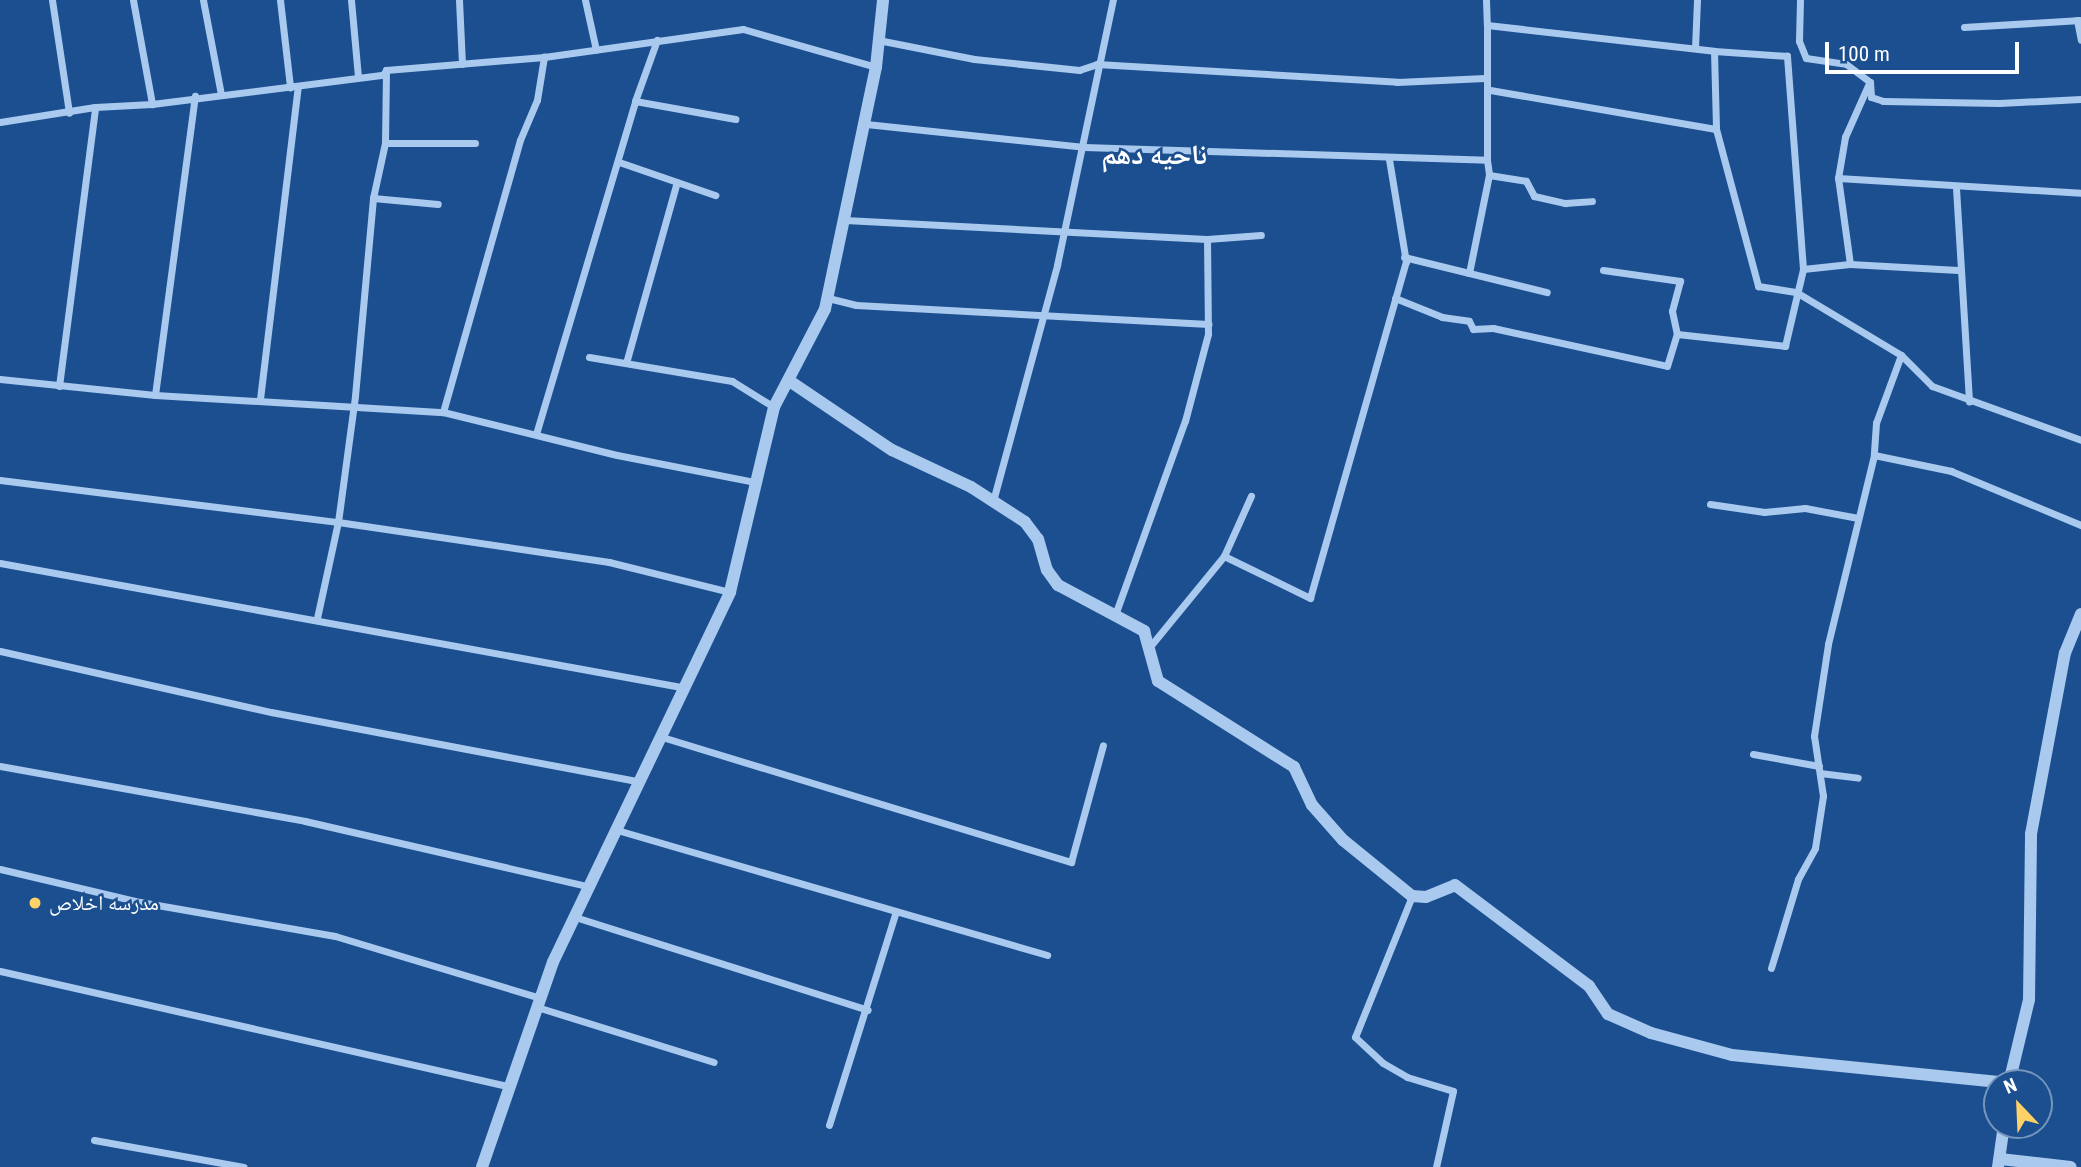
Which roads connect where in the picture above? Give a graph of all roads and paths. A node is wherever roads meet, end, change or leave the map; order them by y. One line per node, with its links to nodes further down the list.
1 (52, 0): 38 (street)
2 (133, 0): 36 (street)
3 (203, 0): 32 (street)
4 (280, 0): 30 (street)
5 (351, 0): 27 (street)
6 (459, 0): 23 (street)
7 (585, 0): 20 (street)
8 (883, 0): 16 (street)
9 (1113, 0): 24 (street)
10 (1486, 0): 14 (street)
11 (1697, 0): 19 (street)
12 (1800, 0): 29 (street)
13 (2079, 20): 15 (street); 18 (street)
14 (1487, 25): 19 (street); 28 (street)
15 (1964, 27)
16 (877, 39): 24 (street); 25 (street)
17 (657, 40): 20 (street); 25 (street); 35 (street)
18 (2081, 40)
19 (1695, 48): 21 (street)
20 (596, 50): 22 (street)
21 (1714, 51): 42 (street); 64 (street)
22 (544, 57): 23 (street); 86 (street)
23 (462, 64): 26 (street)
24 (1097, 64): 28 (street); 45 (street)
25 (876, 67): 41 (street)
26 (386, 69): 27 (street); 43 (street)
27 (358, 77): 30 (street)
28 (1485, 78): 31 (street)
29 (1870, 82): 34 (street); 50 (street)
30 (294, 86): 32 (street); 82 (street)
31 (1490, 90): 42 (street); 47 (street)
32 (221, 94): 33 (street)
33 (195, 96): 36 (street); 81 (street)
34 (2081, 99)
35 (635, 101): 39 (street); 48 (street)
36 (152, 104): 37 (street)
37 (95, 107): 38 (street); 80 (street)
38 (69, 113): 40 (street)
39 (735, 119)
40 (0, 122)
41 (866, 124): 45 (street); 58 (street)
42 (1716, 129): 69 (street)
43 (385, 143): 44 (street); 55 (street)
44 (475, 143)
45 (1084, 147): 46 (street); 59 (street)
46 (1389, 159): 47 (street); 62 (street)
47 (1487, 160): 49 (street)
48 (619, 162): 51 (street); 87 (street)
49 (1489, 175): 56 (street); 67 (street)
50 (1838, 178): 52 (street); 63 (street)
51 (677, 182): 54 (street); 77 (street)
52 (1956, 188): 53 (street); 66 (street)
53 (2081, 192)
54 (715, 195)
55 (373, 198): 57 (street); 85 (street)
56 (1592, 201)
57 (438, 204)
58 (845, 220): 59 (street); 70 (street)
59 (1065, 229): 61 (street); 72 (street)
60 (1261, 235): 61 (street)
61 (1207, 239): 73 (street)
62 (1404, 257): 67 (street); 71 (street)
63 (1850, 264): 64 (street); 66 (street)
64 (1803, 269): 69 (street)
65 (1602, 270): 74 (street)
66 (1958, 270): 83 (street)
67 (1469, 273): 68 (street)
68 (1547, 292)
69 (1796, 292): 74 (street); 75 (street)
70 (828, 298): 72 (street); 79 (street)
71 (1395, 298): 74 (street); 98 (street)
72 (1043, 315): 73 (street); 93 (street)
73 (1208, 324): 102 (street)
74 (1677, 334)
75 (1901, 355): 83 (street); 89 (street)
76 (589, 357): 77 (street)
77 (626, 363): 84 (street)
78 (0, 379): 80 (street)
79 (791, 382): 84 (street); 93 (street)
80 (59, 386): 81 (street)
81 (155, 395): 82 (street)
82 (260, 399): 85 (street)
83 (1969, 402): 88 (street)
84 (774, 407): 91 (street)
85 (350, 409): 86 (street); 96 (street)
86 (443, 412): 87 (street)
87 (536, 434): 91 (street)
88 (2081, 440)
89 (1874, 455): 95 (street); 97 (street)
90 (0, 480): 96 (street)
91 (755, 482): 100 (street)
92 (1251, 496): 98 (street)
93 (993, 501): 102 (street)
94 (1710, 504): 95 (street)
95 (1858, 518): 111 (street)
96 (338, 522): 100 (street); 103 (street)
97 (2081, 525)
98 (1224, 556): 104 (street)
99 (0, 564): 103 (street)
100 (730, 592): 106 (street)
101 (2081, 614): 126 (street)
102 (1114, 616): 104 (street)
103 (317, 618): 106 (street)
104 (1152, 644): 117 (street)
105 (0, 651): 113 (street)
106 (681, 687): 107 (street)
107 (662, 737): 108 (street); 113 (street)
108 (1103, 745)
109 (1753, 754): 111 (street)
110 (0, 766): 116 (street)
111 (1820, 769): 112 (street); 121 (street)
112 (1858, 778)
113 (640, 782): 114 (street)
114 (617, 830): 116 (street); 118 (street)
115 (0, 869): 123 (street)
116 (590, 887): 119 (street)
117 (1412, 896): 127 (street); 135 (street)
118 (896, 911): 120 (street); 124 (street)
119 (575, 916): 123 (street); 124 (street)
120 (1047, 955)
121 (1771, 968)
122 (0, 971): 128 (street)
123 (538, 1002): 125 (street); 128 (street)
124 (868, 1010): 129 (street)
125 (714, 1062)
126 (2012, 1069)
127 (1983, 1080)
128 (507, 1086): 134 (street)
129 (829, 1125)
130 (2002, 1139): 132 (street)
131 (94, 1140): 133 (street)
132 (1999, 1163): 136 (street)
133 (244, 1167)
134 (482, 1167)
135 (1436, 1167)
136 (2071, 1167)

